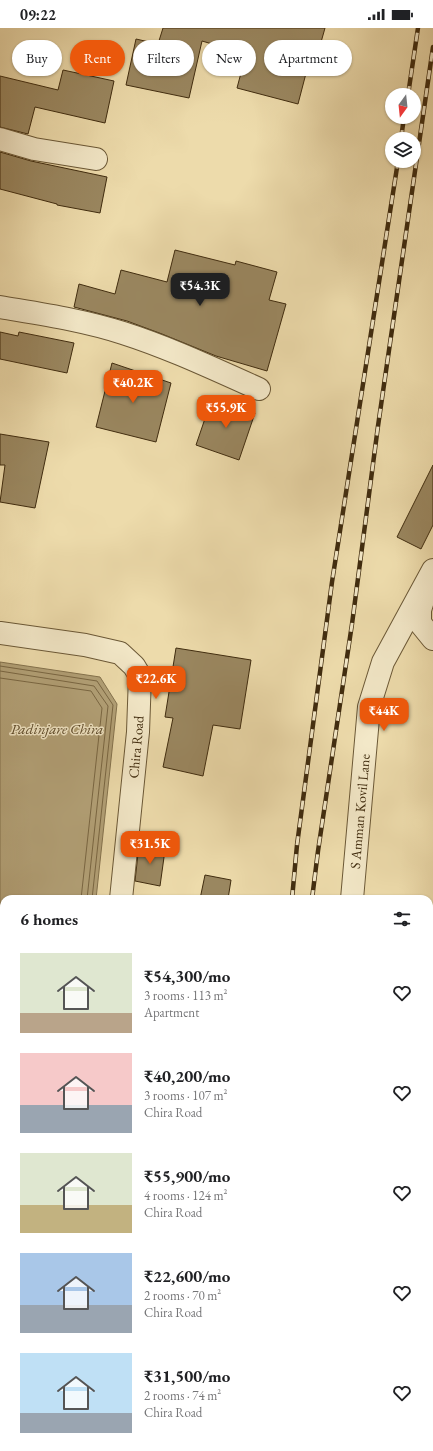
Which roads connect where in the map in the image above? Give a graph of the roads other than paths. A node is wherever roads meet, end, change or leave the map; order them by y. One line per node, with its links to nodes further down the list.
1 (0, 139): 2 (street)
2 (96, 159)
3 (0, 307): 4 (street)
4 (259, 389)
5 (433, 570): 7 (street); 9 (street, S Amman Kovil Lane)
6 (0, 633): 8 (street, Chira Road)
7 (433, 639)
8 (121, 895)
9 (352, 895)

